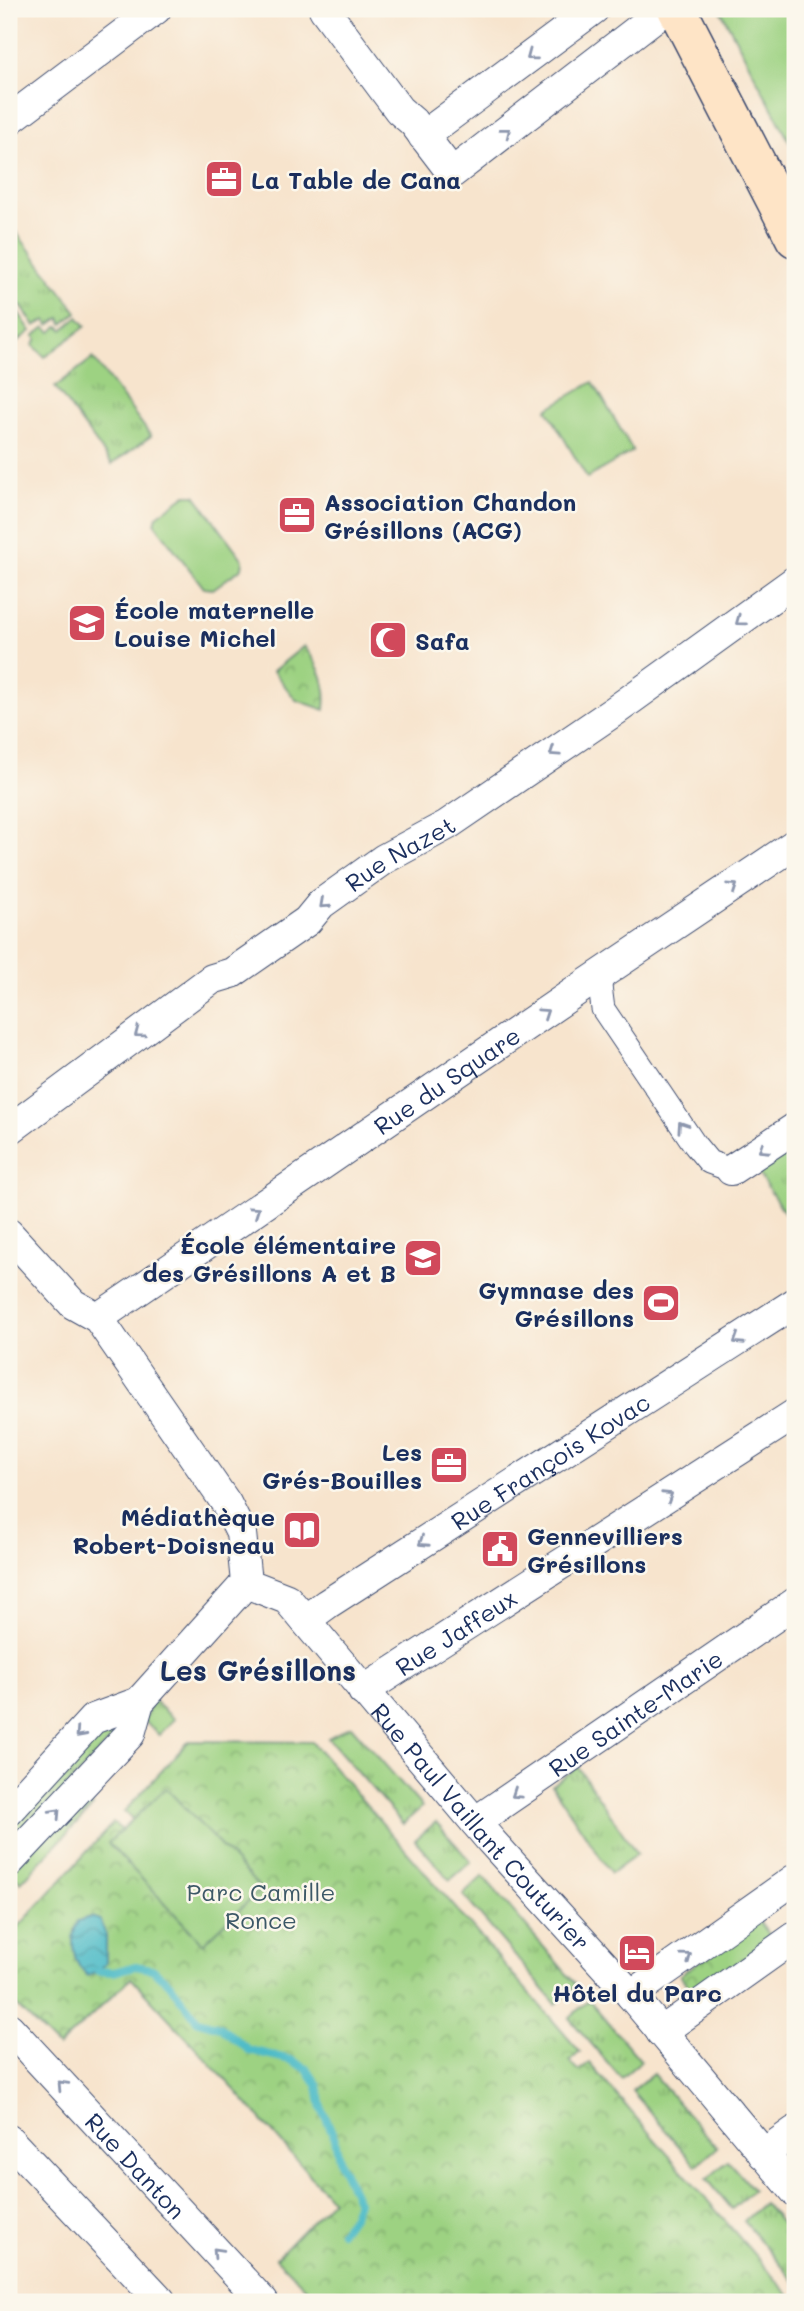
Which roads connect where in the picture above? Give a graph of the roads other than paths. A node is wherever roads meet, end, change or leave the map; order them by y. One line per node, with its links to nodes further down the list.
1 (156, 9): 6 (street)
2 (324, 9): 7 (street)
3 (594, 9): 7 (street, one-way to 7)
4 (665, 9): 7 (street, one-way to 4)
5 (677, 9): 8 (main road)
6 (9, 120)
7 (423, 136)
8 (795, 238)
9 (795, 581): 13 (street, Rue Nazet, one-way to 13)
10 (795, 844): 11 (street, Rue du Square, one-way to 10)
11 (604, 972): 14 (street, one-way to 11); 17 (street, Rue du Square, one-way to 11)
12 (795, 1128): 14 (street, one-way to 14)
13 (9, 1130)
14 (731, 1170)
15 (9, 1234): 17 (street)
16 (795, 1303): 21 (street, Rue François Kovac, one-way to 21)
17 (98, 1318): 19 (street)
18 (795, 1414): 22 (street, Rue Jaffeux, one-way to 18)
19 (246, 1583): 21 (street, Rue Paul Vaillant Couturier); 23 (street)
20 (795, 1603): 25 (street, Rue Sainte-Marie, one-way to 25)
21 (305, 1620): 22 (street, Rue Paul Vaillant Couturier)
22 (363, 1690): 25 (street, Rue Paul Vaillant Couturier)
23 (139, 1702): 24 (street, one-way to 24); 26 (street, one-way to 23)
24 (9, 1811)
25 (475, 1822): 29 (street, Rue Paul Vaillant Couturier)
26 (9, 1862)
27 (795, 1879): 29 (street, one-way to 27)
28 (795, 1937): 31 (street)
29 (631, 1995): 31 (street, Rue Paul Vaillant Couturier)
30 (9, 2028): 37 (street, Rue Danton, one-way to 30)
31 (661, 2032): 34 (street, Rue Paul Vaillant Couturier)
32 (795, 2131): 34 (street)
33 (9, 2140): 36 (street)
34 (763, 2154): 35 (street, Rue Paul Vaillant Couturier)
35 (795, 2192)
36 (160, 2300)
37 (263, 2302)

